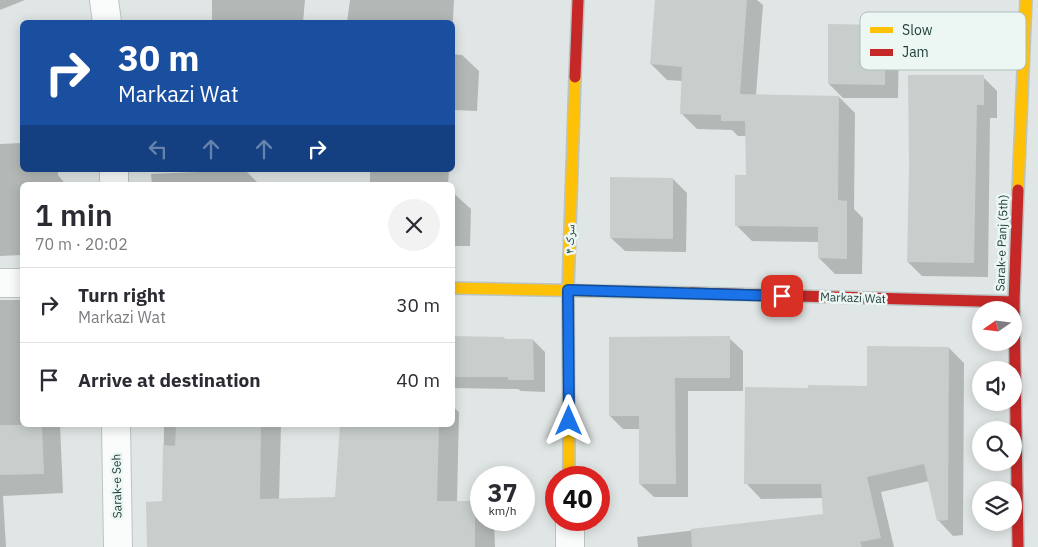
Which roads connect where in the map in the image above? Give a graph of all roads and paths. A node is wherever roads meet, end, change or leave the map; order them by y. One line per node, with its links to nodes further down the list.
1 (104, 0): 3 (street)
2 (578, 0): 8 (street, سرک ۴)
3 (108, 20)
4 (1023, 70): 10 (street, Sarak-e Panj (5th))
5 (0, 283): 6 (street)
6 (20, 283)
7 (455, 288): 8 (street, Markazi Wat)
8 (568, 290): 9 (street, Markazi Wat); 13 (street, سرک ۴)
9 (977, 301)
10 (1014, 301)
11 (1015, 351): 17 (street, Sarak-e Panj (5th))
12 (116, 427): 15 (street, Sarak-e Seh)
13 (570, 466)
14 (570, 531): 16 (street)
15 (118, 547)
16 (570, 547)
17 (1018, 547)

